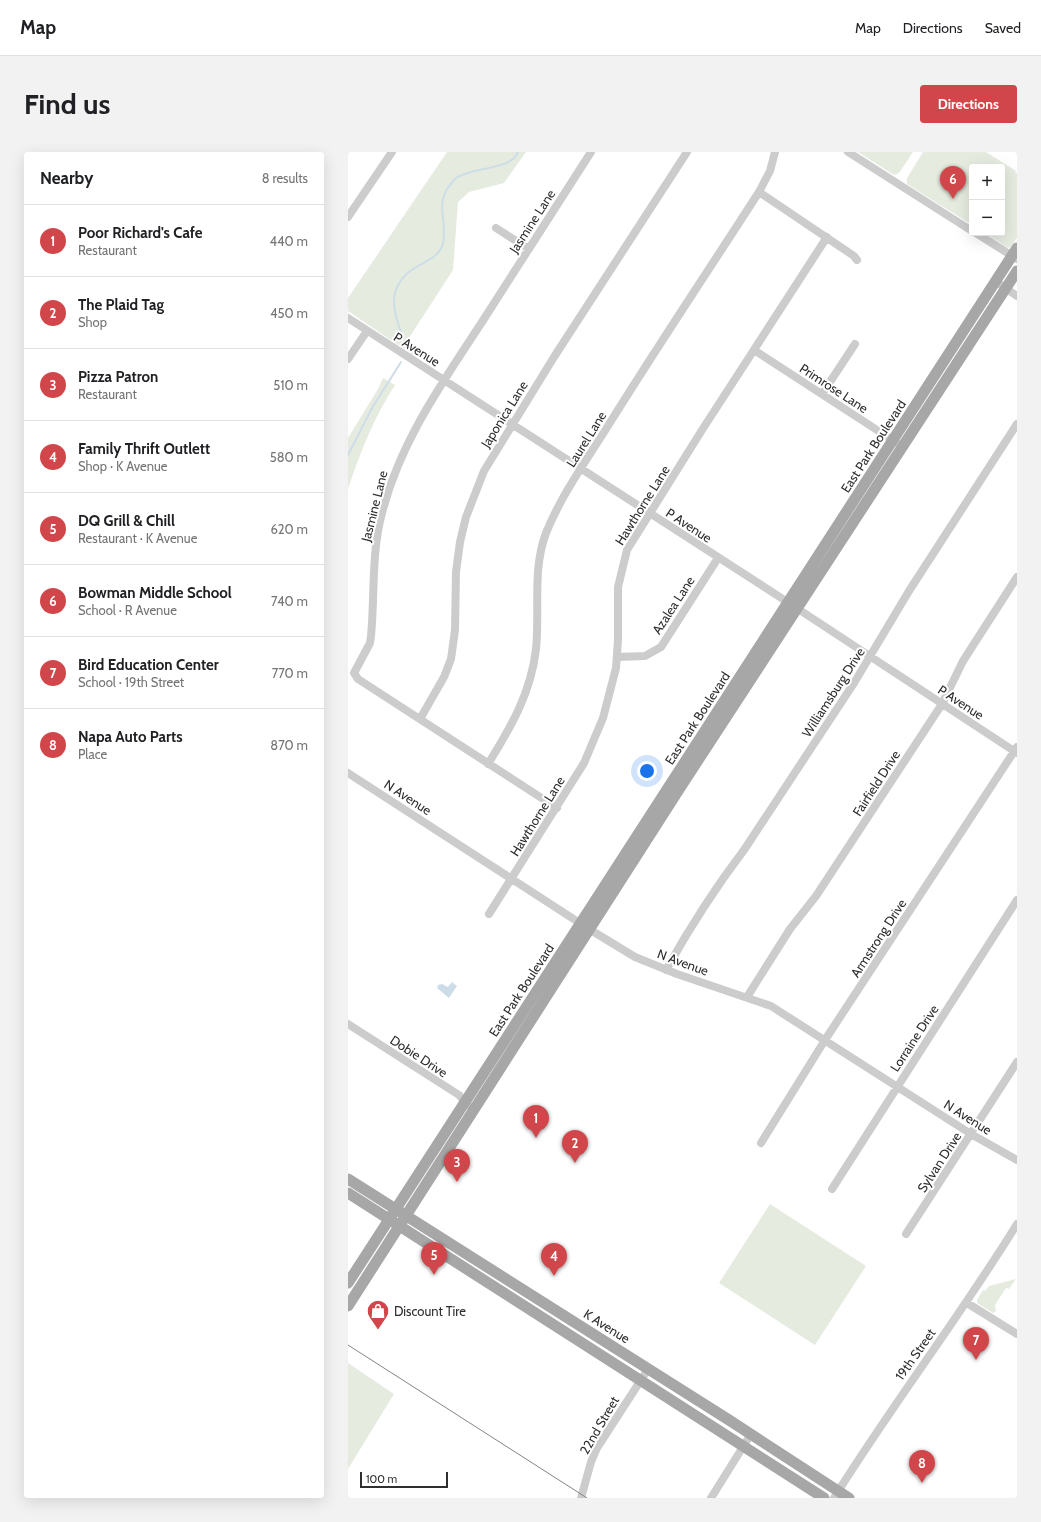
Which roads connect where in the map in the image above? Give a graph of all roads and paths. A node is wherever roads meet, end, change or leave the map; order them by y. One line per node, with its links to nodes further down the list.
1 (392, 152): 7 (street)
2 (592, 152): 12 (street, Jasmine Lane)
3 (687, 152): 28 (street, Japonica Lane)
4 (776, 152): 6 (street, Laurel Lane)
5 (848, 152): 9 (street)
6 (759, 192): 11 (street); 31 (street, Laurel Lane)
7 (349, 214)
8 (496, 228): 12 (street)
9 (969, 229)
10 (982, 236): 13 (street)
11 (827, 237): 14 (street); 24 (street, Hawthorne Lane)
12 (529, 249): 26 (street, Jasmine Lane)
13 (1015, 254): 16 (main road, East Park Boulevard)
14 (857, 260)
15 (1017, 270): 17 (main road, East Park Boulevard)
16 (996, 282): 17 (street); 21 (main road, East Park Boulevard)
17 (1006, 288): 18 (street); 22 (main road, East Park Boulevard)
18 (1017, 296)
19 (348, 318): 20 (street, P Avenue)
20 (367, 331): 25 (street); 26 (street, P Avenue)
21 (963, 332): 22 (main road); 30 (main road, East Park Boulevard)
22 (973, 338): 30 (main road, East Park Boulevard)
23 (855, 344): 27 (street)
24 (754, 350): 27 (street, Primrose Lane); 32 (street, Hawthorne Lane)
25 (348, 359)
26 (444, 380): 28 (street, P Avenue); 39 (street, Jasmine Lane)
27 (822, 394): 30 (street, Primrose Lane)
28 (512, 424): 31 (street, P Avenue); 39 (street, Japonica Lane)
29 (1017, 424): 36 (street, Williamsburg Drive)
30 (897, 443): 35 (main road, East Park Boulevard)
31 (581, 469): 32 (street, P Avenue); 41 (street, Laurel Lane)
32 (650, 514): 33 (street, P Avenue); 37 (street, Hawthorne Lane)
33 (718, 558): 35 (street, P Avenue); 37 (street, Azalea Lane)
34 (1017, 577): 38 (street, Fairfield Drive)
35 (793, 606): 36 (street, P Avenue); 47 (main road, East Park Boulevard)
36 (870, 656): 38 (street, P Avenue); 48 (street, Williamsburg Drive)
37 (617, 658): 43 (street, Hawthorne Lane)
38 (942, 704): 40 (street, P Avenue); 49 (street, Fairfield Drive)
39 (420, 719): 41 (street, Jasmine Lane)
40 (1016, 750): 51 (street, Armstrong Drive)
41 (488, 764): 43 (street, Jasmine Lane)
42 (348, 772): 44 (street, N Avenue)
43 (557, 808): 44 (street, Hawthorne Lane)
44 (512, 878): 46 (street, Hawthorne Lane); 47 (street, N Avenue)
45 (1017, 900): 53 (street, Lorraine Drive)
46 (489, 914)
47 (585, 926): 48 (street, N Avenue); 54 (main road, East Park Boulevard); 55 (main road, East Park Boulevard)
48 (666, 970): 49 (street, N Avenue)
49 (747, 997): 51 (street, N Avenue)
50 (348, 1024): 54 (street, Dobie Drive)
51 (825, 1040): 53 (street, N Avenue); 57 (street, Armstrong Drive)
52 (1017, 1062): 56 (street, Sylvan Drive)
53 (897, 1086): 56 (street, N Avenue); 60 (street, Lorraine Drive)
54 (466, 1102): 55 (street, Dobie Drive); 62 (main road, East Park Boulevard)
55 (473, 1112): 62 (main road, East Park Boulevard)
56 (971, 1134): 58 (street, N Avenue); 66 (street, Sylvan Drive)
57 (761, 1143)
58 (1017, 1160)
59 (348, 1179): 62 (main road, K Avenue)
60 (832, 1189)
61 (348, 1193): 63 (main road, K Avenue)
62 (401, 1213): 63 (main road, East Park Boulevard); 65 (main road, East Park Boulevard); 69 (main road, K Avenue)
63 (390, 1220): 65 (main road, K Avenue); 67 (main road, East Park Boulevard)
64 (1017, 1224): 71 (street, 19th Street)
65 (400, 1226): 68 (main road, East Park Boulevard); 70 (main road, K Avenue)
66 (906, 1234)
67 (350, 1281): 68 (main road)
68 (363, 1283): 72 (main road, East Park Boulevard)
69 (520, 1288): 70 (main road); 73 (main road, K Avenue)
70 (513, 1298): 74 (main road, K Avenue)
71 (967, 1303): 75 (street); 80 (street, 19th Street)
72 (348, 1306)
73 (572, 1320): 74 (main road); 76 (main road, K Avenue)
74 (565, 1331): 77 (main road, K Avenue)
75 (1017, 1334)
76 (648, 1369): 77 (street, 22nd Street); 78 (main road, K Avenue)
77 (641, 1380): 79 (main road, K Avenue); 81 (street, 22nd Street)
78 (751, 1434): 79 (street); 80 (main road, K Avenue)
79 (744, 1446): 82 (street); 83 (main road, K Avenue)
80 (836, 1495): 84 (main road, K Avenue)
81 (581, 1498)
82 (711, 1498)
83 (824, 1498)
84 (849, 1498)

